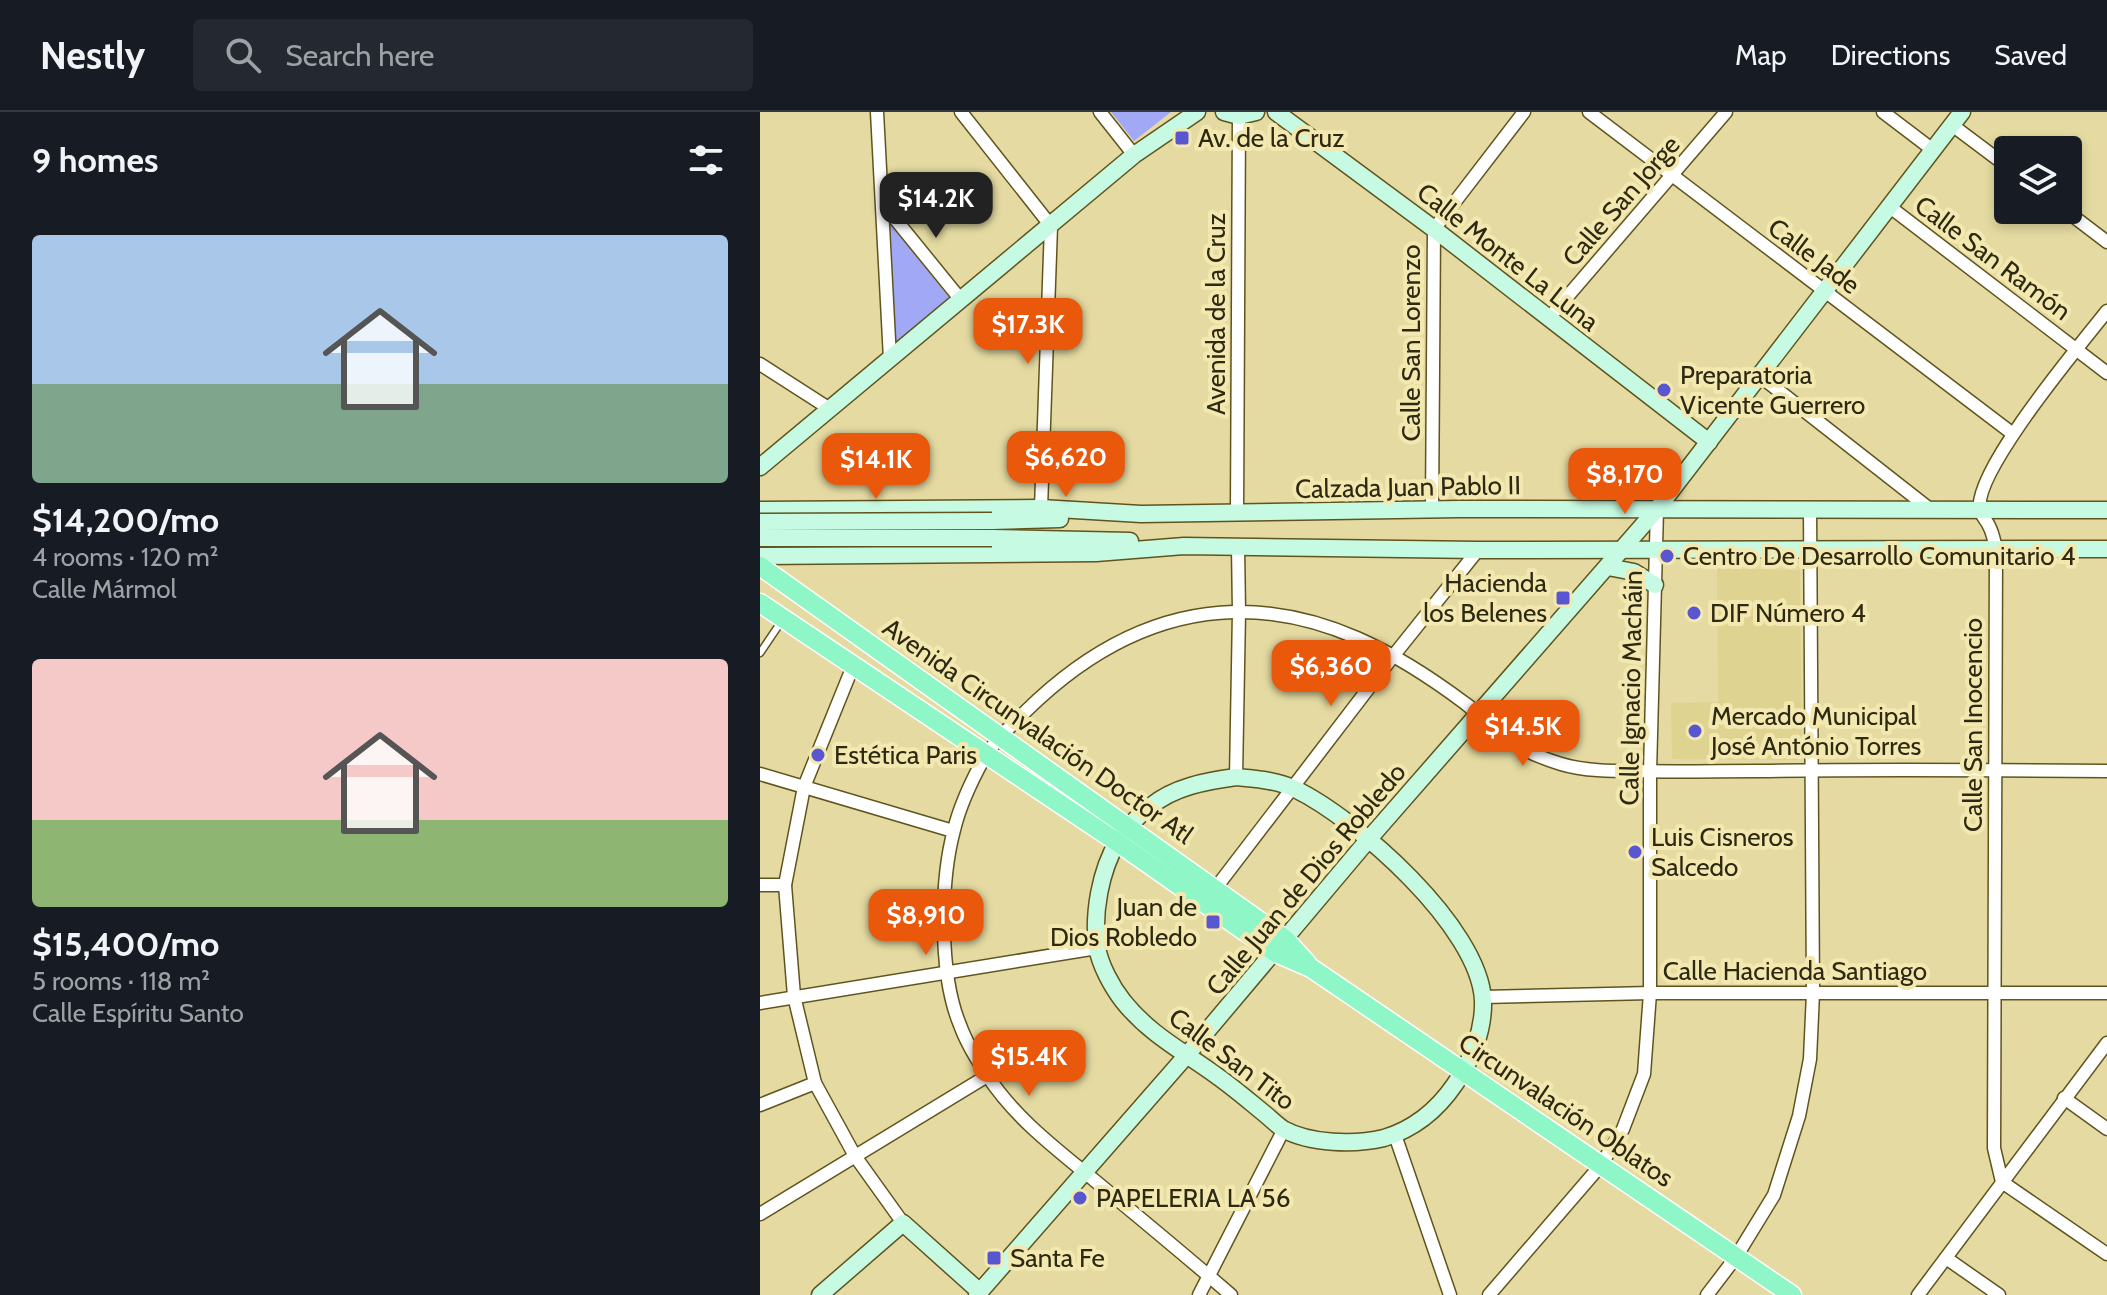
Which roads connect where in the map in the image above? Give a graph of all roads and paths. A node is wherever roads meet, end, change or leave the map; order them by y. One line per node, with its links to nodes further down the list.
1 (877, 112): 16 (street)
2 (961, 112): 19 (street)
3 (1100, 112): 14 (street)
4 (1197, 112): 14 (street)
5 (1276, 112): 20 (street, Calle Monte La Luna)
6 (1524, 112): 20 (street, Calle San Lorenzo)
7 (1589, 112): 15 (street, Calle Jade)
8 (1726, 112): 15 (street, Calle San Jorge)
9 (1883, 112): 12 (street)
10 (1240, 113): 44 (street, Avenida de la Cruz)
11 (1957, 118): 12 (street, Calle Juan de Dios Robledo); 13 (street)
12 (1933, 150): 17 (street, Calle Juan de Dios Robledo)
13 (1994, 154)
14 (1134, 155): 19 (street)
15 (1672, 175): 22 (street, Calle Jade); 25 (street, Calle San Jorge)
16 (883, 204): 23 (street); 27 (street)
17 (1890, 207): 22 (street, Calle Juan de Dios Robledo); 26 (street, Calle San Ramón)
18 (2082, 223): 21 (street)
19 (1051, 226): 23 (street); 35 (street)
20 (1434, 229): 25 (street, Calle Monte La Luna); 39 (street, Calle San Lorenzo)
21 (2107, 242)
22 (1825, 292): 30 (street, Calle Juan de Dios Robledo); 32 (street, Calle Jade)
23 (961, 300): 27 (street)
24 (2107, 311): 26 (street)
25 (1549, 318): 33 (street, Calle Monte La Luna)
26 (2077, 350): 29 (street, Calle San Ramón); 32 (street)
27 (890, 359): 31 (street)
28 (760, 364): 31 (street)
29 (2107, 373)
30 (1760, 376): 33 (street, Calle Juan de Dios Robledo); 42 (street)
31 (830, 409): 34 (street)
32 (2013, 434): 43 (street)
33 (1709, 442): 36 (street, Calle Juan de Dios Robledo)
34 (760, 467)
35 (1041, 508): 41 (street, Calzada Juan Pablo II); 45 (street, Calzada Juan Pablo II)
36 (1657, 509): 37 (street, Calzada Juan Pablo II); 39 (street, Calzada Juan Pablo II); 51 (street, Calle Juan de Dios Robledo); 55 (street, Calle Ignacio Macháin)
37 (1810, 509): 42 (street, Calzada Juan Pablo II); 56 (street)
38 (760, 510): 41 (street, Calzada Juan Pablo II)
39 (1432, 510): 44 (street, Calzada Juan Pablo II)
40 (2107, 510): 43 (street, Calzada Juan Pablo II)
41 (791, 511): 57 (street)
42 (1932, 511): 43 (street, Calzada Juan Pablo II)
43 (1980, 511): 52 (street, Calle San Inocencio)
44 (1237, 513): 45 (street, Calzada Juan Pablo II)
45 (1141, 514): 47 (street, Calzada Juan Pablo II)
46 (760, 522): 47 (street, Calzada Juan Pablo II, bridge)
47 (992, 530): 48 (street, Calzada Juan Pablo II, bridge); 49 (street, Calzada Juan Pablo II)
48 (760, 538)
49 (1184, 546): 50 (street, Calzada Juan Pablo II); 57 (street, Calzada Juan Pablo II)
50 (1238, 547): 54 (street, Calzada Juan Pablo II); 63 (street)
51 (1623, 549): 54 (street, Calzada Juan Pablo II); 55 (street, Calzada Juan Pablo II); 60 (street, Calle Juan de Dios Robledo)
52 (1996, 549): 53 (street, Calzada Juan Pablo II); 56 (street, Calzada Juan Pablo II); 72 (street, Calle San Inocencio)
53 (2107, 549)
54 (1478, 550): 66 (street)
55 (1656, 550): 56 (street, Calzada Juan Pablo II); 61 (street, Calle Ignacio Macháin)
56 (1810, 550): 71 (street)
57 (790, 555): 58 (street, Calzada Juan Pablo II)
58 (760, 556)
59 (760, 566): 69 (main road, Avenida Circunvalación Doctor Atl)
60 (1608, 567): 61 (street); 68 (street, Calle Juan de Dios Robledo)
61 (1655, 585): 74 (street, Calle Ignacio Macháin)
62 (760, 603): 64 (main road, Avenida Circunvalación Doctor Atl)
63 (1239, 612): 66 (street); 69 (street); 76 (street)
64 (784, 619): 65 (lane); 67 (main road, Avenida Circunvalación Doctor Atl)
65 (760, 653)
66 (1394, 655): 68 (street); 78 (street)
67 (853, 666): 70 (main road, Avenida Circunvalación Doctor Atl); 77 (street)
68 (1479, 715): 74 (street); 81 (street, Calle Juan de Dios Robledo)
69 (1000, 737): 70 (street); 80 (main road, Avenida Circunvalación Doctor Atl)
70 (985, 756): 79 (street); 80 (main road, Avenida Circunvalación Doctor Atl)
71 (1812, 770): 72 (street); 74 (street); 89 (street)
72 (1994, 770): 73 (street); 90 (street, Calle San Inocencio)
73 (2107, 771)
74 (1650, 772): 88 (street, Calle Ignacio Macháin)
75 (760, 774): 77 (street)
76 (1236, 777): 78 (street); 80 (street)
77 (804, 787): 79 (street); 83 (street)
78 (1292, 787): 81 (street); 84 (street)
79 (953, 831): 87 (street)
80 (1122, 835): 84 (main road, Avenida Circunvalación Doctor Atl); 85 (main road, Avenida Circunvalación Doctor Atl); 86 (street, Calle San Tito)
81 (1368, 840): 85 (street, Calle Juan de Dios Robledo); 93 (street)
82 (760, 885): 83 (street)
83 (785, 885): 92 (street)
84 (1215, 889): 85 (main road, Avenida Circunvalación Doctor Atl)
85 (1280, 946): 96 (street, Calle Juan de Dios Robledo); 97 (main road, Circunvalación Oblatos)
86 (1097, 948): 87 (street); 96 (street, Calle San Tito)
87 (947, 972): 92 (street); 98 (street)
88 (1650, 993): 89 (street, Calle Hacienda Santiago); 93 (street, Calle Hacienda Santiago); 106 (street, Calle Ignacio Macháin)
89 (1813, 993): 90 (street, Calle Hacienda Santiago); 112 (street)
90 (1995, 993): 91 (street, Calle Hacienda Santiago); 108 (street, Calle San Inocencio)
91 (2107, 993)
92 (794, 996): 94 (street); 99 (street)
93 (1483, 997): 97 (street, Calle San Tito)
94 (760, 1003)
95 (2107, 1043): 100 (street)
96 (1186, 1056): 102 (street, Calle San Tito); 107 (street, Calle Juan de Dios Robledo)
97 (1464, 1072): 104 (street, Calle San Tito); 106 (main road, Circunvalación Oblatos)
98 (987, 1076): 105 (street); 107 (street)
99 (815, 1083): 101 (street); 105 (street)
100 (2064, 1098): 103 (street); 108 (street)
101 (760, 1105)
102 (1284, 1129): 104 (street, Calle San Tito); 114 (street)
103 (2107, 1129)
104 (1395, 1135): 119 (street)
105 (855, 1156): 109 (street); 110 (street)
106 (1601, 1165): 112 (main road, Circunvalación Oblatos); 120 (street, Calle Ignacio Macháin)
107 (1084, 1172): 114 (street); 115 (street, Calle Juan de Dios Robledo)
108 (2002, 1182): 111 (street); 113 (street)
109 (760, 1214)
110 (903, 1223): 115 (street); 116 (street)
111 (2107, 1254)
112 (1736, 1257): 121 (street); 122 (main road, Circunvalación Oblatos)
113 (1946, 1258): 123 (street); 124 (street)
114 (1209, 1276): 117 (street); 118 (street)
115 (981, 1294)
116 (820, 1295)
117 (1199, 1295)
118 (1231, 1295)
119 (1450, 1295)
120 (1489, 1295)
121 (1707, 1295)
122 (1792, 1295)
123 (1918, 1295)
124 (1999, 1295)

